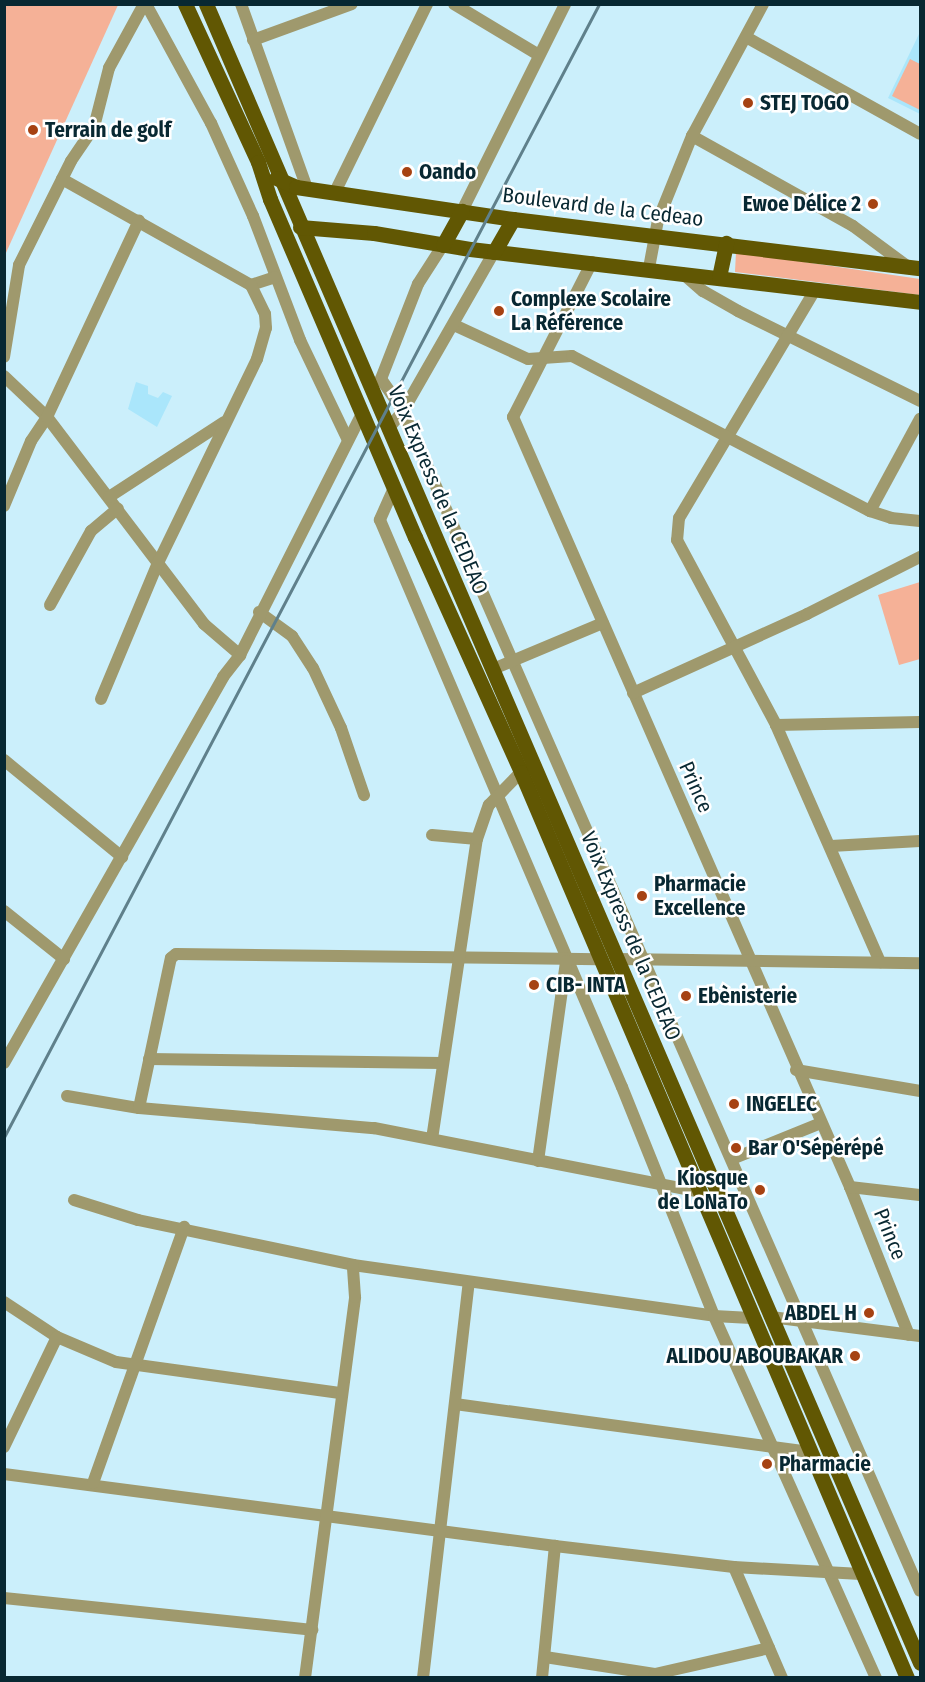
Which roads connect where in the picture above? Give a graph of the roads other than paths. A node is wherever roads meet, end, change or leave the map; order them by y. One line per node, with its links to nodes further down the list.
1 (145, 4): 16 (street); 33 (street)
2 (185, 4): 15 (main road)
3 (206, 4): 17 (main road, Voix Express de la CEDEAO)
4 (241, 4): 11 (street)
5 (352, 4): 11 (street)
6 (427, 4): 19 (street)
7 (454, 4): 12 (street)
8 (565, 4): 12 (street)
9 (763, 4): 10 (street)
10 (746, 37): 13 (street); 14 (street)
11 (253, 40): 18 (street)
12 (539, 55): 21 (street)
13 (921, 134)
14 (692, 136): 25 (street); 30 (street)
15 (258, 162): 17 (main road); 20 (main road)
16 (62, 179): 23 (street); 40 (street)
17 (281, 182): 18 (main road, Boulevard de la Cedeao); 24 (main road, Voix Express de la CEDEAO)
18 (307, 188): 19 (main road, Boulevard de la Cedeao)
19 (336, 190): 21 (main road, Boulevard de la Cedeao)
20 (270, 199): 24 (main road); 45 (main road)
21 (462, 211): 22 (main road, Boulevard de la Cedeao); 27 (main road)
22 (513, 219): 25 (main road, Boulevard de la Cedeao); 28 (main road)
23 (139, 221): 35 (street); 46 (street)
24 (300, 227): 27 (main road); 49 (main road, Voix Express de la CEDEAO)
25 (654, 234): 26 (main road, Boulevard de la Cedeao); 31 (street)
26 (726, 243): 30 (main road, Boulevard de la Cedeao); 34 (main road)
27 (443, 245): 28 (main road); 44 (street)
28 (494, 252): 29 (main road); 38 (street)
29 (592, 262): 31 (main road); 41 (street, Prince)
30 (914, 267)
31 (649, 268): 32 (main road)
32 (681, 272): 34 (main road); 39 (street)
33 (274, 277): 35 (street); 51 (street)
34 (719, 277): 36 (main road)
35 (251, 285): 48 (street)
36 (816, 290): 37 (main road); 39 (street)
37 (921, 302)
38 (454, 325): 41 (street); 44 (street)
39 (788, 337): 43 (street); 50 (street)
40 (4, 357)
41 (540, 360): 50 (street); 62 (street, Prince)
42 (4, 376): 46 (street)
43 (921, 401)
44 (403, 411): 49 (street); 65 (street)
45 (362, 413): 51 (street); 52 (main road)
46 (47, 417): 53 (street); 54 (street)
47 (921, 419): 56 (street)
48 (225, 421): 53 (street); 59 (street)
49 (388, 429): 66 (main road, Voix Express de la CEDEAO)
50 (727, 436): 56 (street); 63 (street)
51 (348, 440): 61 (street)
52 (394, 488): 72 (main road); 74 (street)
53 (109, 497): 55 (street)
54 (4, 506)
55 (118, 508): 59 (street); 60 (street)
56 (870, 511): 57 (street)
57 (921, 521)
58 (921, 557): 63 (street)
59 (157, 565): 64 (street); 68 (street)
60 (50, 604)
61 (259, 612): 64 (street); 73 (street)
62 (603, 623): 65 (street); 67 (street, Prince)
63 (732, 645): 67 (street); 70 (street)
64 (240, 655): 79 (street)
65 (510, 662): 66 (street); 86 (street)
66 (493, 669): 84 (main road, Voix Express de la CEDEAO)
67 (633, 693): 87 (street, Prince)
68 (101, 699)
69 (921, 722): 70 (street)
70 (776, 725): 78 (street)
71 (4, 760): 79 (street)
72 (521, 772): 74 (street); 83 (main road)
73 (364, 795)
74 (497, 797): 76 (street); 85 (street)
75 (432, 835): 76 (street)
76 (477, 839): 81 (street)
77 (921, 841): 78 (street)
78 (831, 846): 88 (street)
79 (122, 856): 82 (street)
80 (4, 911): 82 (street)
81 (458, 958): 85 (street); 90 (street); 92 (street)
82 (64, 959): 91 (street)
83 (599, 959): 85 (street); 103 (main road)
84 (618, 959): 86 (street); 111 (main road, Voix Express de la CEDEAO)
85 (566, 960): 100 (street); 101 (street)
86 (643, 960): 87 (street); 99 (street)
87 (749, 961): 88 (street); 93 (street, Prince)
88 (880, 963): 89 (street)
89 (921, 963)
90 (149, 1059): 92 (street); 96 (street)
91 (4, 1063)
92 (442, 1063): 98 (street)
93 (796, 1070): 94 (street); 97 (street, Prince)
94 (921, 1091)
95 (67, 1096): 96 (street)
96 (139, 1108): 98 (street)
97 (820, 1123): 99 (street); 102 (street, Prince)
98 (432, 1139): 100 (street)
99 (732, 1159): 113 (street)
100 (538, 1161): 101 (street)
101 (661, 1185): 103 (street); 110 (street)
102 (850, 1187): 104 (street); 114 (street, Prince)
103 (700, 1192): 112 (main road)
104 (921, 1195)
105 (75, 1200): 106 (street)
106 (184, 1227): 107 (street); 116 (street)
107 (353, 1265): 108 (street); 117 (street)
108 (469, 1283): 110 (street); 118 (street)
109 (4, 1302): 115 (street)
110 (714, 1316): 112 (street); 120 (street)
111 (771, 1317): 113 (street); 135 (main road, Voix Express de la CEDEAO)
112 (751, 1318): 121 (main road)
113 (803, 1320): 114 (street); 130 (street)
114 (915, 1336)
115 (57, 1337): 116 (street); 119 (street)
116 (135, 1367): 117 (street); 123 (street)
117 (340, 1393): 124 (street)
118 (455, 1404): 120 (street); 125 (street)
119 (4, 1447)
120 (773, 1447): 121 (street); 128 (street)
121 (810, 1452): 129 (main road)
122 (4, 1474): 123 (street)
123 (93, 1483): 124 (street)
124 (326, 1516): 125 (street); 132 (street)
125 (440, 1532): 126 (street); 138 (street)
126 (555, 1546): 127 (street); 134 (street)
127 (734, 1566): 128 (street); 133 (street)
128 (830, 1572): 129 (street); 141 (street)
129 (861, 1574): 142 (main road)
130 (921, 1591)
131 (4, 1598): 132 (street)
132 (312, 1630): 137 (street)
133 (769, 1648): 136 (street); 140 (street)
134 (545, 1657): 136 (street); 139 (street)
135 (921, 1663)
136 (655, 1676)
137 (305, 1677)
138 (423, 1677)
139 (542, 1677)
140 (782, 1677)
141 (876, 1677)
142 (906, 1677)

